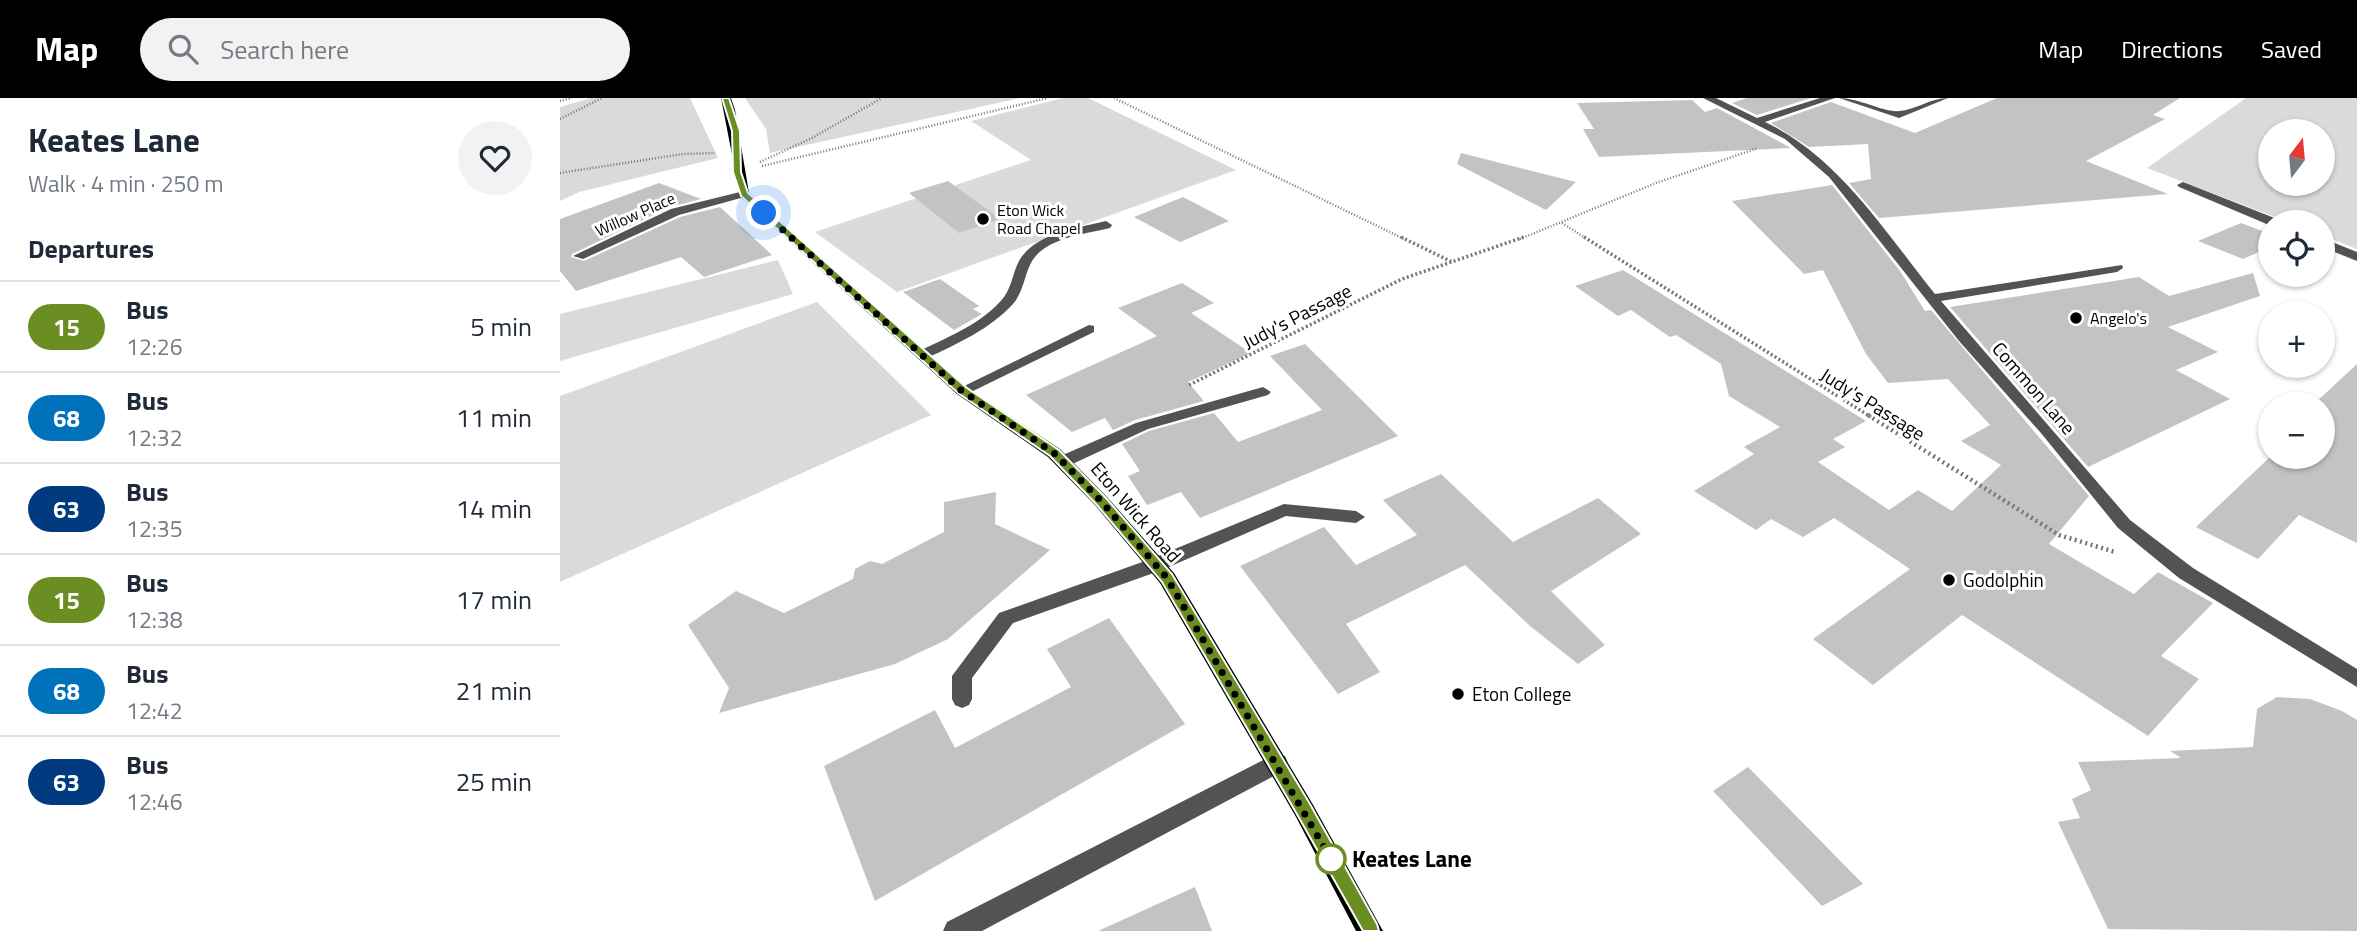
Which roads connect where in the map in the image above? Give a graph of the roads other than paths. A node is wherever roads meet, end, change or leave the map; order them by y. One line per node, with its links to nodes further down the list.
1 (726, 98): 8 (main road)
2 (1708, 98): 6 (street, Common Lane)
3 (1830, 98): 6 (street)
4 (1844, 98): 5 (street)
5 (1943, 98)
6 (1757, 121): 15 (street, Common Lane)
7 (2183, 185): 9 (street)
8 (744, 194): 12 (street, Willow Place); 17 (main road, Eton Wick Road)
9 (2258, 216)
10 (1107, 225): 17 (street)
11 (2335, 248): 13 (street)
12 (579, 256)
13 (2357, 257)
14 (2117, 268): 15 (street)
15 (1934, 298): 23 (street, Common Lane)
16 (1089, 329): 18 (street)
17 (922, 355): 18 (main road, Eton Wick Road)
18 (962, 391): 20 (main road, Eton Wick Road)
19 (1263, 392): 20 (street)
20 (1062, 462): 22 (main road, Eton Wick Road)
21 (1356, 517): 22 (street)
22 (1155, 565): 24 (street); 25 (main road, Eton Wick Road)
23 (2357, 679)
24 (962, 699)
25 (1277, 763): 26 (street); 27 (main road, Eton Wick Road)
26 (956, 931)
27 (1370, 931)

